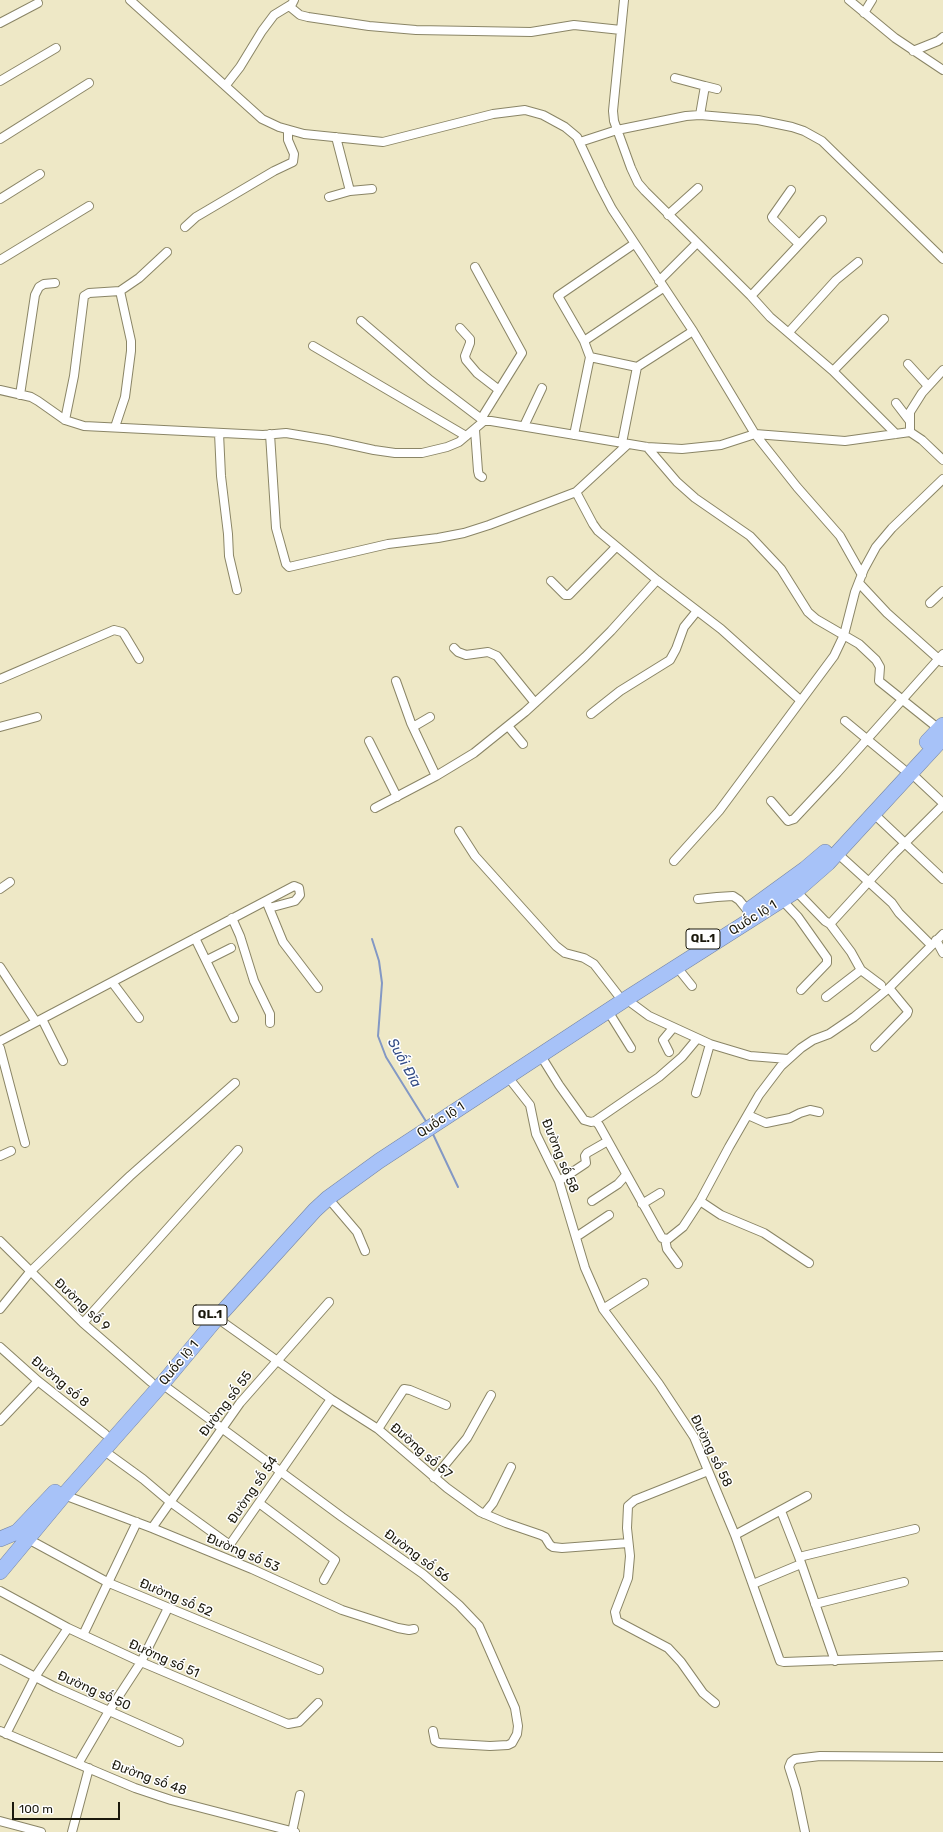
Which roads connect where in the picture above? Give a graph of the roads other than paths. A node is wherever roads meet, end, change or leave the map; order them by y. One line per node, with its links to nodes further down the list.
1 (130, 0): 17 (street)
2 (624, 0): 9 (street)
3 (849, 0): 7 (street)
4 (872, 0): 7 (street)
5 (38, 2): 8 (street)
6 (292, 3): 9 (street); 17 (street)
7 (864, 13): 12 (street)
8 (0, 23)
9 (621, 30): 22 (street)
10 (943, 37): 12 (street)
11 (56, 48): 15 (street)
12 (913, 51): 13 (street)
13 (943, 70)
14 (675, 78): 18 (street)
15 (0, 80)
16 (88, 83): 24 (street)
17 (226, 85): 21 (street)
18 (705, 86): 19 (street); 20 (street)
19 (718, 89)
20 (700, 115): 22 (street); 41 (street)
21 (288, 130): 23 (street); 36 (street)
22 (617, 130): 25 (street); 34 (street)
23 (336, 138): 25 (street); 30 (street)
24 (0, 139)
25 (580, 142): 38 (street)
26 (40, 174): 32 (street)
27 (698, 188): 34 (street)
28 (372, 189): 30 (street)
29 (791, 190): 39 (street)
30 (350, 191): 31 (street)
31 (329, 197)
32 (0, 199)
33 (89, 206): 42 (street)
34 (668, 214): 37 (street)
35 (822, 220): 39 (street)
36 (185, 227)
37 (697, 243): 46 (street); 48 (street)
38 (634, 244): 46 (street); 54 (street)
39 (799, 244): 48 (street)
40 (167, 252): 47 (street)
41 (943, 259)
42 (0, 260)
43 (858, 262): 53 (street)
44 (475, 267): 64 (street)
45 (55, 283): 65 (street)
46 (661, 285): 52 (street); 54 (street)
47 (120, 291): 67 (street); 71 (street)
48 (751, 296): 53 (street)
49 (884, 319): 60 (street)
50 (361, 321): 68 (street)
51 (460, 328): 64 (street)
52 (693, 331): 58 (street); 76 (street)
53 (789, 332): 60 (street)
54 (584, 342): 56 (street)
55 (313, 346): 79 (street)
56 (590, 357): 58 (street); 78 (street)
57 (908, 364): 61 (street)
58 (637, 367): 80 (street)
59 (943, 370): 61 (street)
60 (833, 371): 77 (street)
61 (928, 386): 69 (street)
62 (542, 388): 70 (street)
63 (0, 390): 65 (street)
64 (499, 390): 68 (street)
65 (20, 395): 67 (street)
66 (896, 403): 69 (street)
67 (66, 420): 71 (street)
68 (482, 420): 70 (street); 72 (street)
69 (909, 420): 73 (street)
70 (524, 426): 78 (street)
71 (115, 427): 74 (street)
72 (475, 430): 79 (street); 83 (street)
73 (910, 432): 77 (street); 82 (street)
74 (220, 433): 75 (street); 90 (street)
75 (270, 434): 79 (street); 85 (street)
76 (755, 434): 77 (street); 81 (street); 87 (street)
77 (896, 434)
78 (574, 435): 80 (street)
79 (466, 436)
80 (625, 444): 81 (street); 85 (street)
81 (647, 447): 94 (street)
82 (943, 460)
83 (482, 477)
84 (943, 479): 87 (street)
85 (576, 492): 86 (street)
86 (616, 548): 88 (street); 89 (street)
87 (860, 579): 94 (street); 97 (street)
88 (657, 580): 93 (street); 102 (street)
89 (551, 581)
90 (237, 590)
91 (943, 591): 92 (street)
92 (930, 603)
93 (697, 611): 101 (street); 103 (street)
94 (844, 635): 100 (street); 101 (street)
95 (454, 648): 102 (street)
96 (139, 659): 98 (street)
97 (942, 659): 100 (street)
98 (0, 679)
99 (396, 681): 109 (street)
100 (903, 699): 110 (street); 111 (street)
101 (800, 700): 124 (street)
102 (535, 703): 107 (street)
103 (591, 714)
104 (37, 717): 108 (street)
105 (430, 717): 109 (street)
106 (844, 721): 111 (street)
107 (508, 726): 113 (street); 115 (street)
108 (0, 727)
109 (413, 727): 115 (street)
110 (942, 730): 114 (highway, Quốc lộ 1 / QL.1)
111 (868, 739): 114 (street); 117 (street)
112 (369, 741): 116 (street)
113 (523, 744)
114 (907, 771): 118 (street); 120 (highway, Quốc lộ 1 / QL.1); 132 (highway, Quốc lộ 1 / QL.1)
115 (436, 776): 116 (street)
116 (397, 797): 119 (street)
117 (771, 801)
118 (943, 806): 122 (street)
119 (376, 808)
120 (874, 814): 122 (street); 123 (highway, Quốc lộ 1 / QL.1)
121 (459, 831): 150 (street)
122 (906, 843): 125 (street); 127 (street)
123 (837, 854): 127 (street); 129 (highway, Quốc lộ 1 / QL.1)
124 (674, 861)
125 (943, 878)
126 (10, 882): 128 (street)
127 (869, 883): 134 (street); 137 (street)
128 (0, 889)
129 (796, 891): 131 (highway, Quốc lộ 1 / QL.1); 134 (street)
130 (698, 900): 132 (street)
131 (782, 900): 142 (highway, Quốc lộ 1 / QL.1); 149 (street)
132 (748, 911): 150 (highway, Quốc lộ 1 / QL.1)
133 (232, 918): 136 (street); 147 (street); 156 (street)
134 (830, 924): 143 (street)
135 (943, 934): 137 (street)
136 (195, 938): 140 (street); 144 (street)
137 (933, 943): 139 (street); 148 (street)
138 (231, 948): 140 (street)
139 (943, 953)
140 (207, 960): 154 (street)
141 (0, 966): 155 (street)
142 (676, 966): 146 (street); 150 (highway, Quốc lộ 1 / QL.1)
143 (861, 970): 145 (street); 151 (street)
144 (112, 982): 153 (street); 155 (street)
145 (881, 985)
146 (692, 986)
147 (318, 988)
148 (889, 988): 161 (street); 166 (street)
149 (801, 990)
150 (622, 997): 152 (highway, Quốc lộ 1 / QL.1); 157 (street); 173 (highway, Quốc lộ 1 / QL.1)
151 (826, 997)
152 (608, 1011): 163 (street); 165 (highway, Quốc lộ 1 / QL.1)
153 (139, 1018)
154 (234, 1018)
155 (39, 1021): 159 (street); 167 (street)
156 (270, 1023)
157 (673, 1028): 158 (street); 164 (street)
158 (697, 1039): 160 (street); 174 (street)
159 (0, 1041)
160 (710, 1044): 166 (street); 170 (street)
161 (875, 1047)
162 (0, 1048): 177 (street)
163 (631, 1048)
164 (669, 1052)
165 (541, 1056): 168 (highway, Quốc lộ 1 / QL.1); 174 (street)
166 (788, 1059): 172 (street)
167 (63, 1061)
168 (508, 1077): 173 (highway, Quốc lộ 1 / QL.1); 182 (street, Đường số 58)
169 (235, 1083): 195 (street)
170 (696, 1093)
171 (820, 1112): 172 (street)
172 (748, 1115): 186 (street)
173 (435, 1120): 175 (highway, Quốc lộ 1 / QL.1)
174 (595, 1121): 176 (street)
175 (421, 1129): 184 (highway, Quốc lộ 1 / QL.1); 205 (highway, Quốc lộ 1 / QL.1)
176 (608, 1141): 181 (street); 182 (street)
177 (25, 1142)
178 (238, 1150): 201 (street)
179 (11, 1151): 180 (street)
180 (0, 1156)
181 (626, 1175): 185 (street); 187 (street)
182 (559, 1181): 189 (street, Đường số 58)
183 (660, 1193): 187 (street)
184 (328, 1198): 192 (street); 200 (highway, Quốc lộ 1 / QL.1)
185 (592, 1201)
186 (700, 1201): 190 (street); 193 (street)
187 (642, 1204): 190 (street)
188 (609, 1215): 189 (street)
189 (576, 1237): 199 (street, Đường số 58)
190 (665, 1239): 194 (street)
191 (0, 1241): 195 (street, Đường số 9)
192 (365, 1250)
193 (809, 1263)
194 (678, 1264)
195 (30, 1272): 198 (street); 201 (street, Đường số 9)
196 (644, 1283): 199 (street)
197 (329, 1302): 203 (street, Đường số 55)
198 (0, 1309)
199 (603, 1309): 215 (street, Đường số 58)
200 (217, 1318): 203 (street, Đường số 57); 205 (highway, Quốc lộ 1 / QL.1)
201 (82, 1323): 205 (street, Đường số 9)
202 (0, 1347): 204 (street, Đường số 8)
203 (276, 1361): 207 (street, Đường số 57); 210 (street, Đường số 55)
204 (38, 1380): 209 (street); 212 (street, Đường số 8)
205 (157, 1383): 210 (street, Đường số 56); 212 (highway, Quốc lộ 1 / QL.1); 213 (highway, Quốc lộ 1 / QL.1)
206 (491, 1395): 217 (street)
207 (331, 1399): 211 (street, Đường số 57); 216 (street, Đường số 54)
208 (446, 1405): 211 (street)
209 (0, 1421)
210 (222, 1429): 216 (street, Đường số 56); 220 (street, Đường số 55)
211 (378, 1429): 217 (street, Đường số 57)
212 (105, 1434): 228 (highway, Quốc lộ 1 / QL.1)
213 (103, 1450): 218 (highway, Quốc lộ 1 / QL.1); 220 (street, Đường số 54)
214 (512, 1467): 223 (street)
215 (708, 1471): 229 (street, Đường số 58); 231 (street)
216 (281, 1472): 221 (street, Đường số 54); 255 (street, Đường số 56)
217 (434, 1478): 223 (street, Đường số 57)
218 (64, 1495): 224 (street, Đường số 53); 228 (highway, Quốc lộ 1 / QL.1)
219 (808, 1496): 222 (street)
220 (169, 1501): 221 (street, Đường số 54); 225 (street, Đường số 55)
221 (259, 1503): 236 (street)
222 (781, 1510): 229 (street); 233 (street)
223 (484, 1514): 231 (street, Đường số 57)
224 (137, 1522): 225 (street, Đường số 53); 238 (street)
225 (152, 1528): 244 (street, Đường số 53)
226 (915, 1529): 233 (street)
227 (0, 1531): 228 (highway)
228 (25, 1533): 230 (highway, Quốc lộ 1 / QL.1); 232 (highway, Quốc lộ 1 / QL.1); 238 (street, Đường số 52)
229 (735, 1535): 239 (street, Đường số 58)
230 (0, 1539)
231 (628, 1543): 253 (street)
232 (16, 1553): 234 (highway); 235 (highway, Quốc lộ 1 / QL.1)
233 (800, 1560): 239 (street); 241 (street)
234 (0, 1562)
235 (0, 1572)
236 (324, 1580)
237 (904, 1582): 241 (street)
238 (109, 1583): 242 (street, Đường số 52); 245 (street)
239 (754, 1584): 248 (street, Đường số 58)
240 (0, 1591): 243 (street, Đường số 51)
241 (816, 1604): 248 (street)
242 (168, 1608): 249 (street); 250 (street, Đường số 52)
243 (68, 1628): 245 (street, Đường số 51); 251 (street)
244 (414, 1629)
245 (84, 1635): 249 (street, Đường số 51)
246 (943, 1656): 248 (street, Đường số 58)
247 (0, 1658): 251 (street, Đường số 50)
248 (835, 1660)
249 (141, 1662): 252 (street, Đường số 51); 254 (street)
250 (319, 1670)
251 (35, 1677): 254 (street, Đường số 50); 256 (street)
252 (318, 1703)
253 (715, 1703)
254 (109, 1711): 257 (street, Đường số 50); 259 (street)
255 (433, 1731)
256 (3, 1732): 259 (street, Đường số 48)
257 (179, 1742)
258 (943, 1757): 266 (street)
259 (78, 1764): 260 (street, Đường số 48)
260 (89, 1768): 264 (street); 265 (street, Đường số 48)
261 (300, 1795): 265 (street)
262 (0, 1821): 263 (street)
263 (41, 1832)
264 (72, 1832)
265 (293, 1832)
266 (805, 1832)

